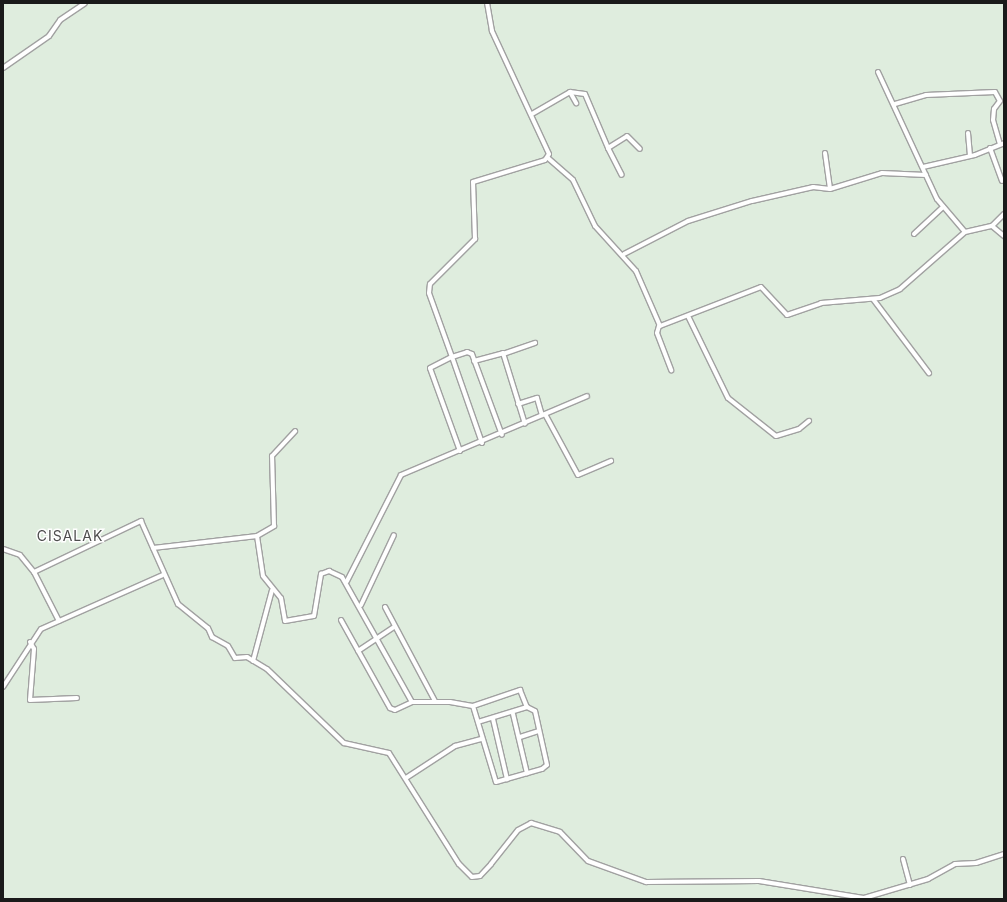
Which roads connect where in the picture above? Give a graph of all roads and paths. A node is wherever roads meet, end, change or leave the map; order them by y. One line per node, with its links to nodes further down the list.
1 (85, 3): 3 (street)
2 (487, 3): 10 (street)
3 (3, 68)
4 (878, 72): 9 (street)
5 (570, 92): 8 (street); 10 (street); 13 (street)
6 (1004, 95): 7 (street)
7 (999, 96): 9 (street); 12 (street)
8 (576, 103)
9 (895, 104): 19 (street)
10 (532, 114): 18 (street)
11 (968, 134): 17 (street)
12 (1002, 144): 14 (street)
13 (608, 148): 15 (street); 20 (street)
14 (990, 148): 17 (street); 22 (street)
15 (640, 149)
16 (825, 153): 23 (street)
17 (970, 156): 19 (street)
18 (548, 158): 30 (street); 36 (street)
19 (923, 167): 21 (street)
20 (622, 175)
21 (926, 175): 23 (street); 24 (street)
22 (1002, 181)
23 (830, 189): 30 (street)
24 (943, 207): 27 (street); 28 (street)
25 (1004, 214): 26 (street)
26 (992, 226): 27 (street); 29 (street)
27 (966, 232): 31 (street)
28 (914, 234)
29 (1004, 236)
30 (624, 254): 33 (street)
31 (873, 299): 32 (street); 39 (street)
32 (688, 316): 33 (street); 43 (street)
33 (659, 326): 38 (street)
34 (535, 343): 35 (street)
35 (503, 354): 37 (street); 41 (street)
36 (452, 357): 37 (street); 47 (street); 48 (street)
37 (474, 361): 46 (street)
38 (671, 370)
39 (929, 373)
40 (587, 396): 42 (street)
41 (518, 404): 42 (street); 44 (street)
42 (544, 415): 44 (street); 49 (street)
43 (809, 422)
44 (525, 424): 46 (street)
45 (294, 431): 51 (street)
46 (502, 435): 47 (street)
47 (482, 443): 48 (street)
48 (460, 451): 56 (street)
49 (611, 461)
50 (394, 535): 58 (street)
51 (257, 536): 52 (street); 57 (street)
52 (153, 548): 54 (street); 55 (street)
53 (3, 550): 54 (street)
54 (34, 572): 61 (street)
55 (163, 575): 61 (street); 66 (street)
56 (347, 581): 57 (street); 58 (street)
57 (272, 590): 66 (street)
58 (361, 605): 63 (street)
59 (385, 607): 62 (street)
60 (341, 620): 65 (street)
61 (59, 621): 64 (street)
62 (394, 627): 63 (street); 69 (street)
63 (378, 638): 65 (street); 70 (street)
64 (30, 642): 67 (street); 68 (street)
65 (358, 651): 70 (street)
66 (254, 661): 80 (street)
67 (3, 687)
68 (77, 698)
69 (435, 701): 70 (street); 71 (street)
70 (412, 702)
71 (474, 706): 72 (street); 75 (street)
72 (527, 707): 73 (street); 76 (street)
73 (513, 714): 74 (street); 77 (street)
74 (493, 719): 75 (street); 81 (street)
75 (478, 722): 78 (street)
76 (539, 731): 77 (street); 79 (street)
77 (520, 737): 79 (street)
78 (482, 739): 80 (street); 81 (street)
79 (527, 773): 81 (street)
80 (406, 778): 84 (street)
81 (507, 779)
82 (1004, 854): 84 (street)
83 (903, 859): 84 (street)
84 (910, 885)

